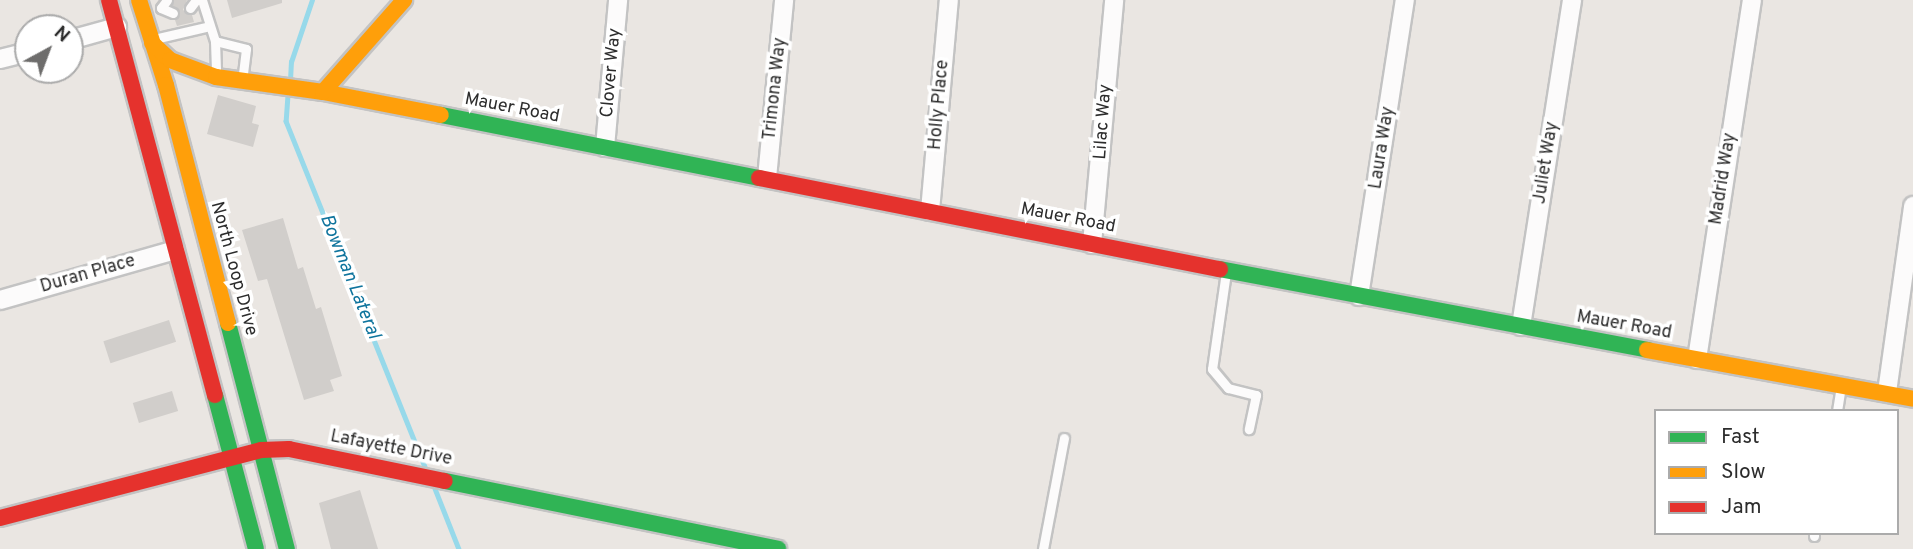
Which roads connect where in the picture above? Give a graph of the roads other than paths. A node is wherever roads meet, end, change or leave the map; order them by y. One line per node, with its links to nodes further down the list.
1 (109, 0): 16 (street)
2 (123, 0): 22 (street)
3 (202, 0): 15 (lane)
4 (404, 0): 23 (street)
5 (618, 0): 24 (street, Clover Way)
6 (784, 0): 25 (street, Trimona Way)
7 (949, 0): 27 (street, Holly Place)
8 (1114, 0): 28 (street, Lilac Way)
9 (1405, 0): 31 (street, Laura Way)
10 (1572, 0): 33 (street, Juliet Way)
11 (1752, 0): 34 (street, Madrid Way)
12 (164, 4): 13 (lane); 14 (lane)
13 (140, 6): 18 (street, North Loop Drive)
14 (173, 13)
15 (210, 26): 18 (lane); 19 (lane)
16 (117, 27): 17 (street); 29 (street)
17 (84, 36)
18 (151, 41): 20 (street, Mauer Road); 22 (street, North Loop Drive)
19 (215, 41): 20 (lane); 21 (lane)
20 (216, 77): 21 (street, Mauer Road); 22 (street, Mauer Road)
21 (242, 81): 23 (street, Mauer Road)
22 (166, 85): 41 (street, North Loop Drive)
23 (323, 92): 24 (street, Mauer Road)
24 (605, 147): 25 (street, Mauer Road)
25 (767, 178): 27 (street, Mauer Road)
26 (1913, 206): 36 (street)
27 (930, 211): 28 (street, Mauer Road)
28 (1093, 244): 30 (street, Mauer Road)
29 (175, 250): 32 (street, Duran Place); 42 (street)
30 (1226, 270): 31 (street, Mauer Road); 39 (lane)
31 (1359, 296): 33 (street, Mauer Road)
32 (0, 300)
33 (1521, 327): 34 (street, Mauer Road)
34 (1697, 359): 35 (street, Mauer Road)
35 (1842, 384): 36 (street, Mauer Road); 38 (lane)
36 (1887, 393): 37 (street, Mauer Road)
37 (1913, 399)
38 (1837, 409)
39 (1249, 429)
40 (1063, 438): 48 (lane)
41 (261, 450): 42 (street, Lafayette Drive); 44 (street, Lafayette Drive); 46 (street, North Loop Drive)
42 (233, 457): 43 (street, Lafayette Drive); 45 (street)
43 (0, 518)
44 (705, 541): 47 (street, Lafayette Drive)
45 (256, 549)
46 (287, 549)
47 (778, 549)
48 (1042, 549)

